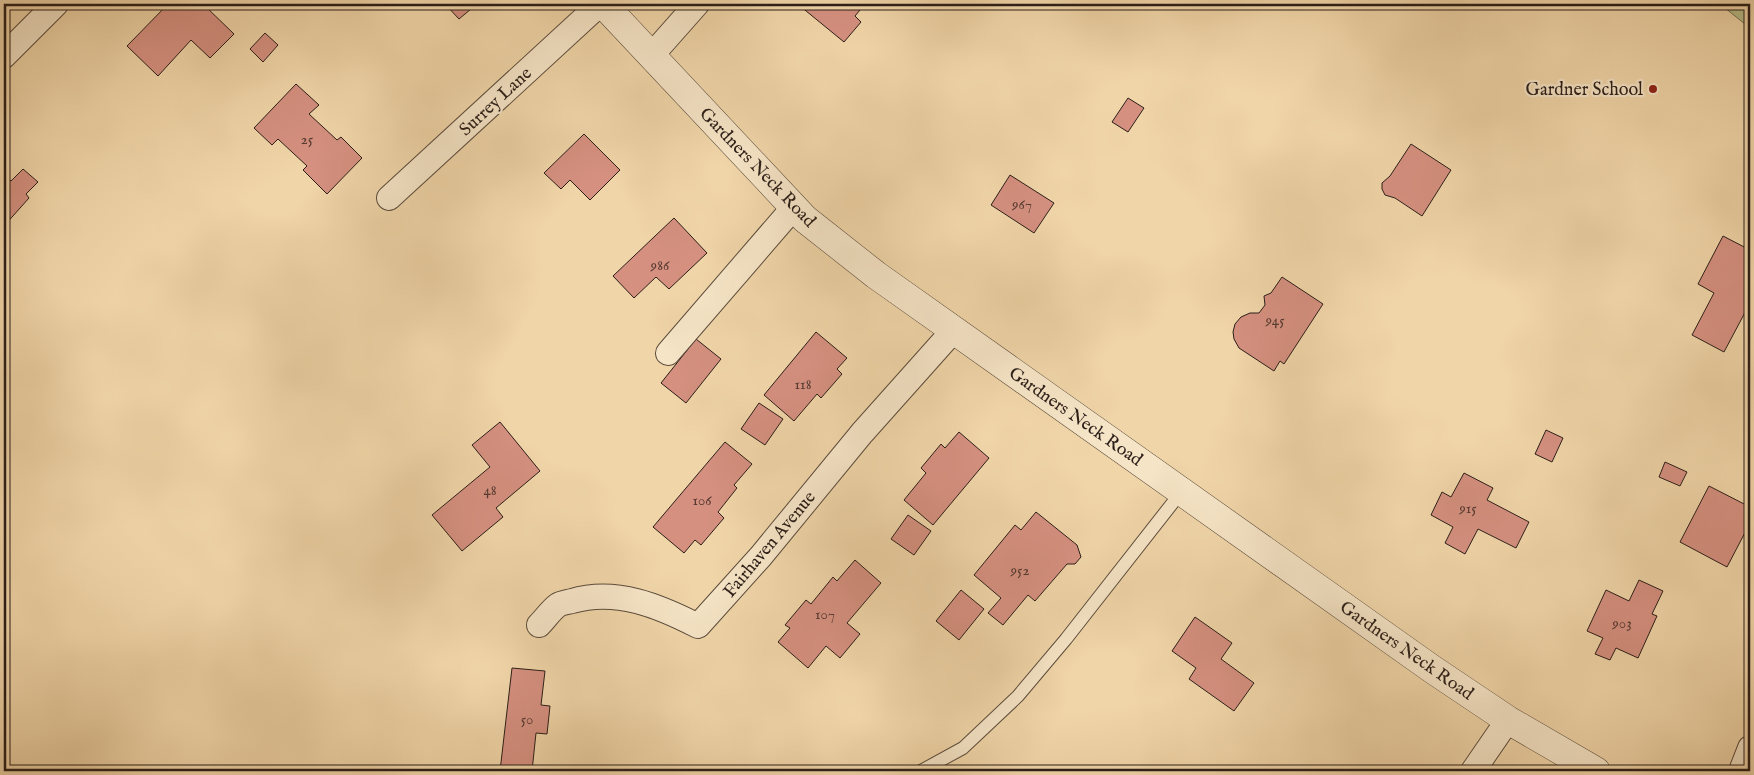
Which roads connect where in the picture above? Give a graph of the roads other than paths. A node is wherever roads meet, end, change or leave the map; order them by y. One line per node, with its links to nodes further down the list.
1 (56, 4): 4 (street)
2 (602, 4): 5 (street, Gardners Neck Road); 6 (street, Surrey Lane)
3 (697, 4): 5 (street)
4 (4, 56)
5 (651, 56): 7 (street, Gardners Neck Road)
6 (389, 198)
7 (794, 207): 8 (street, Gardners Neck Road); 9 (street)
8 (953, 331): 10 (street, Gardners Neck Road); 11 (street, Fairhaven Avenue)
9 (668, 353)
10 (1182, 491): 12 (street, Gardners Neck Road); 14 (lane)
11 (539, 625)
12 (1508, 720): 15 (street); 16 (street, Gardners Neck Road)
13 (1750, 748): 17 (street)
14 (921, 771)
15 (1473, 771)
16 (1596, 771)
17 (1741, 771)

